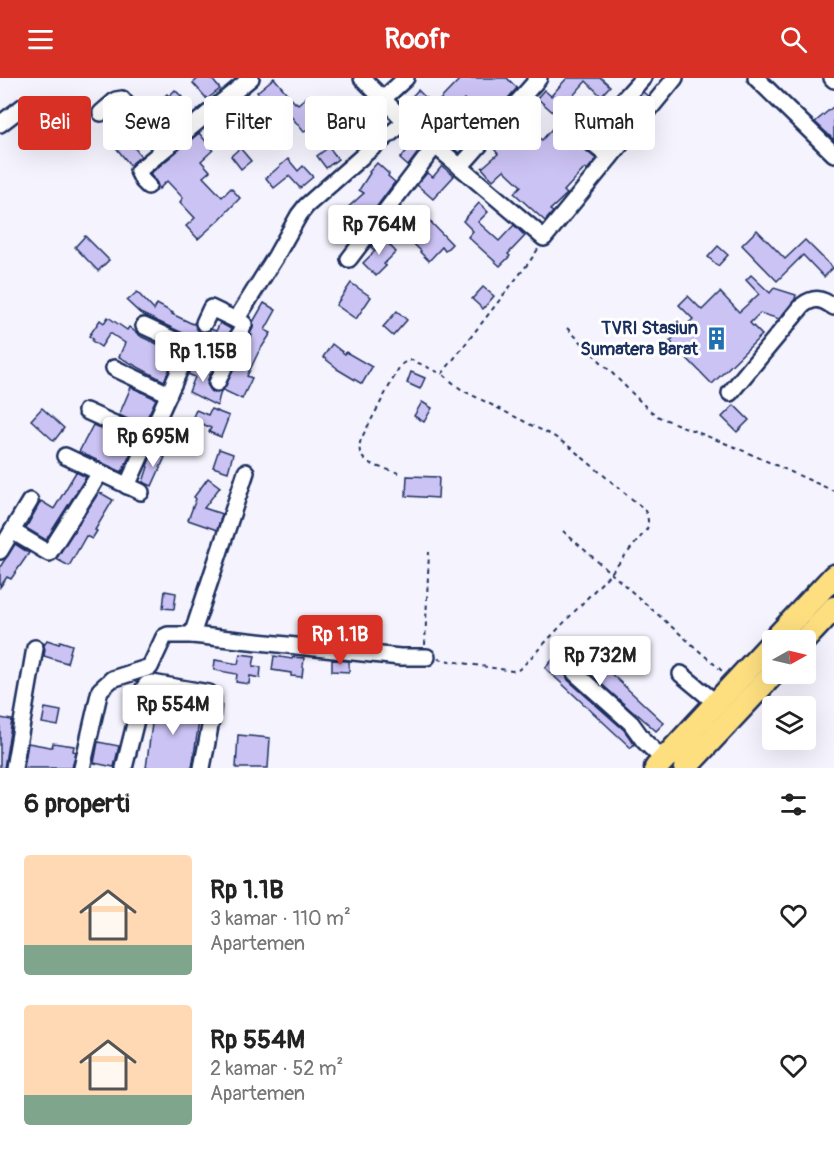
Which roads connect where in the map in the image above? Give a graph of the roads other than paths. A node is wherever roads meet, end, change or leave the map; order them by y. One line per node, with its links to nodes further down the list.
1 (362, 78): 9 (street)
2 (406, 78): 10 (street)
3 (539, 78): 24 (street)
4 (643, 78): 8 (street); 11 (street)
5 (675, 78): 8 (street)
6 (756, 78): 22 (street)
7 (248, 79): 16 (street)
8 (660, 95): 23 (street)
9 (380, 96)
10 (386, 96)
11 (627, 96)
12 (387, 103): 14 (street)
13 (18, 110): 15 (street)
14 (399, 114)
15 (0, 124)
16 (192, 126)
17 (399, 127): 28 (street)
18 (163, 150): 25 (street)
19 (432, 150): 26 (street)
20 (440, 150): 24 (street)
21 (602, 150): 23 (street)
22 (834, 154)
23 (610, 157): 24 (street)
24 (460, 167)
25 (148, 186)
26 (349, 260)
27 (834, 307): 35 (street)
28 (236, 320): 29 (street); 32 (street)
29 (204, 323)
30 (144, 326): 31 (street)
31 (190, 347): 32 (street); 36 (street)
32 (226, 364): 34 (street)
33 (114, 368): 36 (street)
34 (217, 383)
35 (730, 393)
36 (169, 394): 38 (street)
37 (86, 411): 38 (street)
38 (148, 439): 42 (street)
39 (66, 456): 41 (street)
40 (246, 472): 51 (street)
41 (100, 473): 42 (street); 45 (street)
42 (127, 486): 43 (street)
43 (141, 492)
44 (30, 501): 45 (street)
45 (12, 531): 46 (street)
46 (0, 551)
47 (834, 576): 49 (highway)
48 (834, 608): 50 (highway)
49 (784, 630)
50 (813, 630)
51 (192, 635): 54 (street); 62 (street)
52 (35, 648): 61 (street)
53 (762, 654): 58 (highway)
54 (428, 657)
55 (575, 673): 60 (street)
56 (681, 674): 58 (street)
57 (762, 683): 59 (highway)
58 (716, 703): 59 (highway)
59 (707, 728): 60 (highway); 65 (highway)
60 (660, 764)
61 (14, 768)
62 (82, 768)
63 (124, 768): 64 (street)
64 (202, 768)
65 (685, 768)

